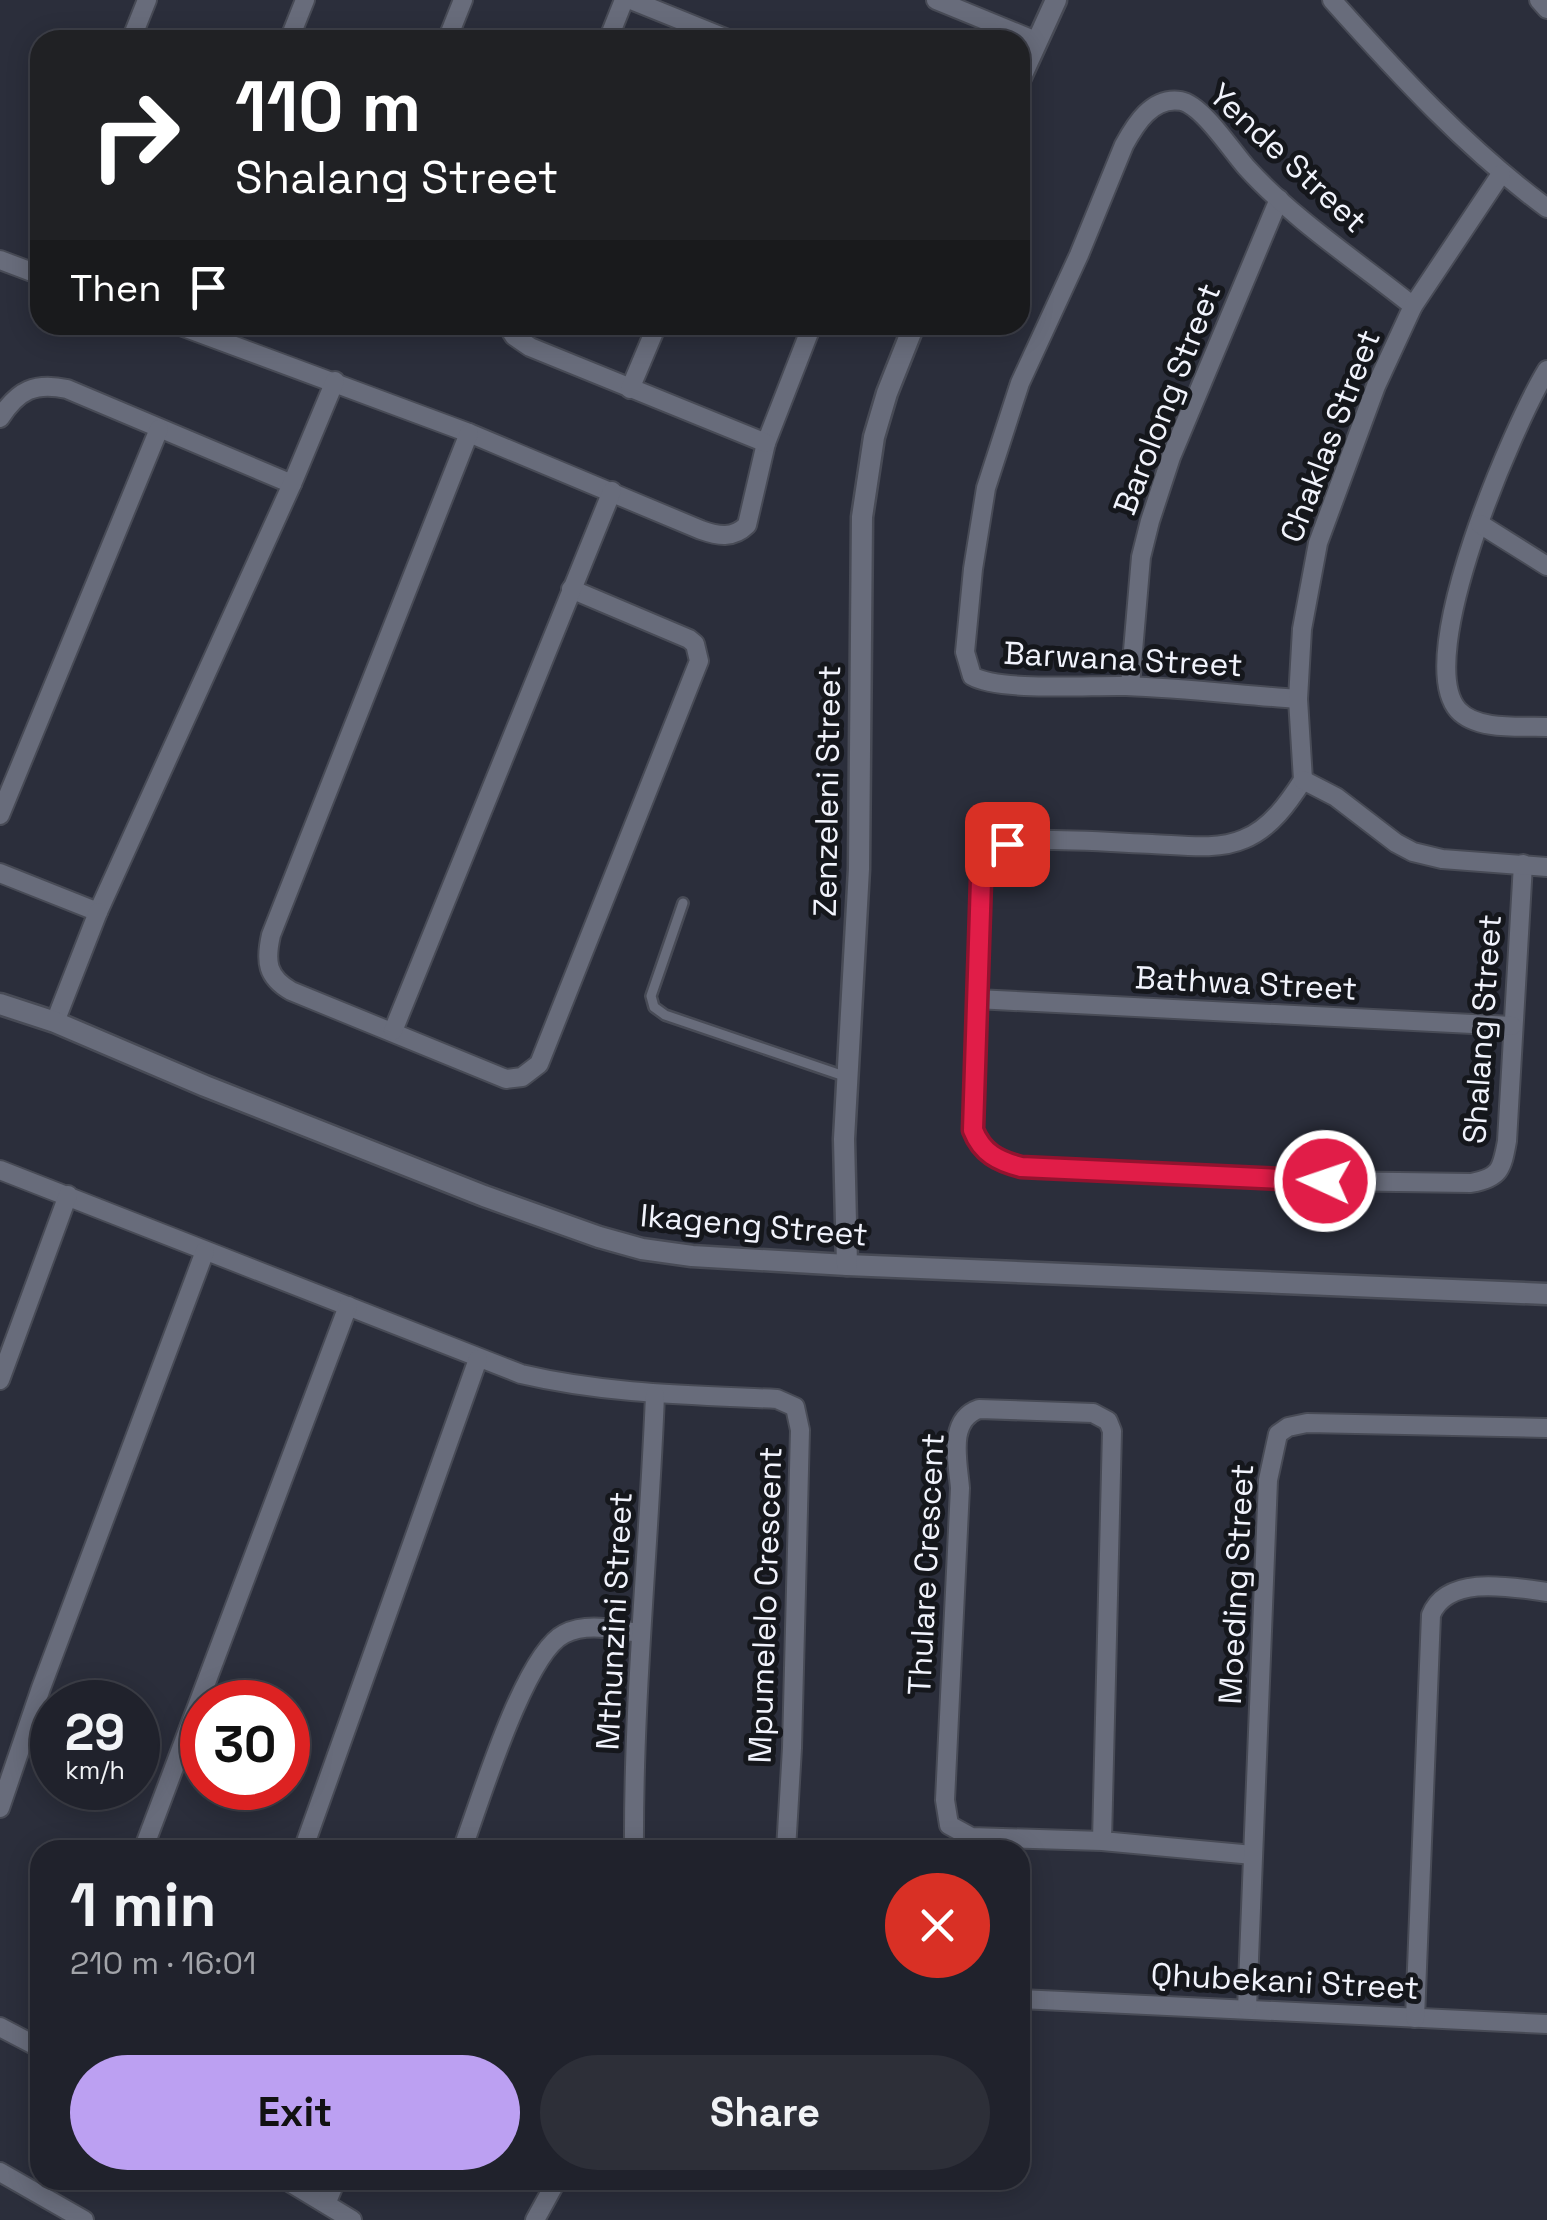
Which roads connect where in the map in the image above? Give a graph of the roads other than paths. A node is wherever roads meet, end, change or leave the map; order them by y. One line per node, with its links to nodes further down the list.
1 (147, 0): 10 (street)
2 (306, 0): 11 (street)
3 (463, 0): 12 (street)
4 (628, 0): 13 (street); 14 (street)
5 (936, 0): 15 (street)
6 (1056, 0): 17 (street)
7 (1332, 0): 20 (street)
8 (1538, 0): 9 (street)
9 (1547, 10)
10 (135, 30)
11 (293, 30)
12 (451, 30)
13 (613, 30)
14 (704, 30)
15 (1009, 30)
16 (1030, 39): 17 (street)
17 (1036, 41): 18 (street)
18 (1030, 55)
19 (1167, 102): 21 (street, Yende Street); 43 (street, Barwana Street)
20 (1501, 174): 22 (street); 25 (street, Chaklas Street)
21 (1278, 199): 25 (street, Yende Street); 43 (street, Barolong Street)
22 (1547, 208)
23 (0, 260): 24 (street)
24 (30, 268)
25 (1413, 306): 44 (street, Chaklas Street)
26 (206, 335): 32 (street)
27 (513, 335): 33 (street)
28 (652, 335): 33 (street)
29 (808, 335): 37 (street)
30 (910, 335): 58 (street, Zenzeleni Street)
31 (1544, 380): 40 (street)
32 (335, 381): 36 (street); 38 (street)
33 (630, 389): 37 (street)
34 (0, 418): 35 (street)
35 (159, 429): 38 (street); 47 (street)
36 (469, 433): 39 (street); 57 (street)
37 (766, 443): 39 (street)
38 (292, 484): 52 (street)
39 (612, 491): 42 (street)
40 (1480, 524): 41 (street); 45 (street)
41 (1547, 566)
42 (571, 589): 57 (street); 57 (street)
43 (1130, 686): 44 (street, Barwana Street)
44 (1298, 699): 46 (street, Chaklas Street)
45 (1547, 726)
46 (1303, 780): 48 (street); 53 (street, Shalang Street)
47 (0, 815)
48 (1523, 864): 49 (street); 56 (street, Shalang Street)
49 (1547, 866)
50 (0, 873): 52 (street)
51 (682, 903): 58 (lane)
52 (98, 912): 55 (street)
53 (976, 1000): 56 (street, Bathwa Street); 56 (street, Shalang Street)
54 (0, 1004): 55 (street, Ikageng Street)
55 (55, 1022): 62 (street, Ikageng Street)
56 (1512, 1026)
57 (393, 1032)
58 (847, 1077): 62 (street, Zenzeleni Street)
59 (0, 1170): 60 (street, Mpumelelo Crescent)
60 (68, 1195): 61 (street, Mpumelelo Crescent); 66 (street)
61 (205, 1251): 64 (street, Mpumelelo Crescent); 71 (street)
62 (847, 1265): 63 (street, Ikageng Street)
63 (1547, 1294)
64 (348, 1306): 65 (street, Mpumelelo Crescent); 72 (street)
65 (478, 1358): 67 (street, Mpumelelo Crescent); 73 (street)
66 (0, 1380)
67 (655, 1395): 70 (street, Mthunzini Street); 76 (street, Mpumelelo Crescent)
68 (1547, 1428): 78 (street, Moeding Street)
69 (1547, 1592): 81 (street)
70 (640, 1632): 74 (street); 75 (street, Mthunzini Street)
71 (0, 1808)
72 (146, 1840)
73 (307, 1840)
74 (466, 1840)
75 (634, 1840)
76 (786, 1840)
77 (1102, 1840): 77 (street, Thulare Crescent); 78 (street, Thulare Crescent)
78 (1253, 1855): 80 (street, Moeding Street)
79 (1030, 1999): 80 (street, Qhubekani Street)
80 (1248, 2010): 81 (street, Qhubekani Street)
81 (1415, 2018): 82 (street, Qhubekani Street)
82 (1547, 2024)
83 (0, 2027): 84 (street)
84 (30, 2043)
85 (0, 2172): 90 (street)
86 (303, 2190): 89 (street)
87 (332, 2190): 89 (street)
88 (552, 2190): 93 (street)
89 (326, 2204): 92 (street)
90 (54, 2213): 91 (street)
91 (84, 2220)
92 (352, 2220)
93 (535, 2220)

